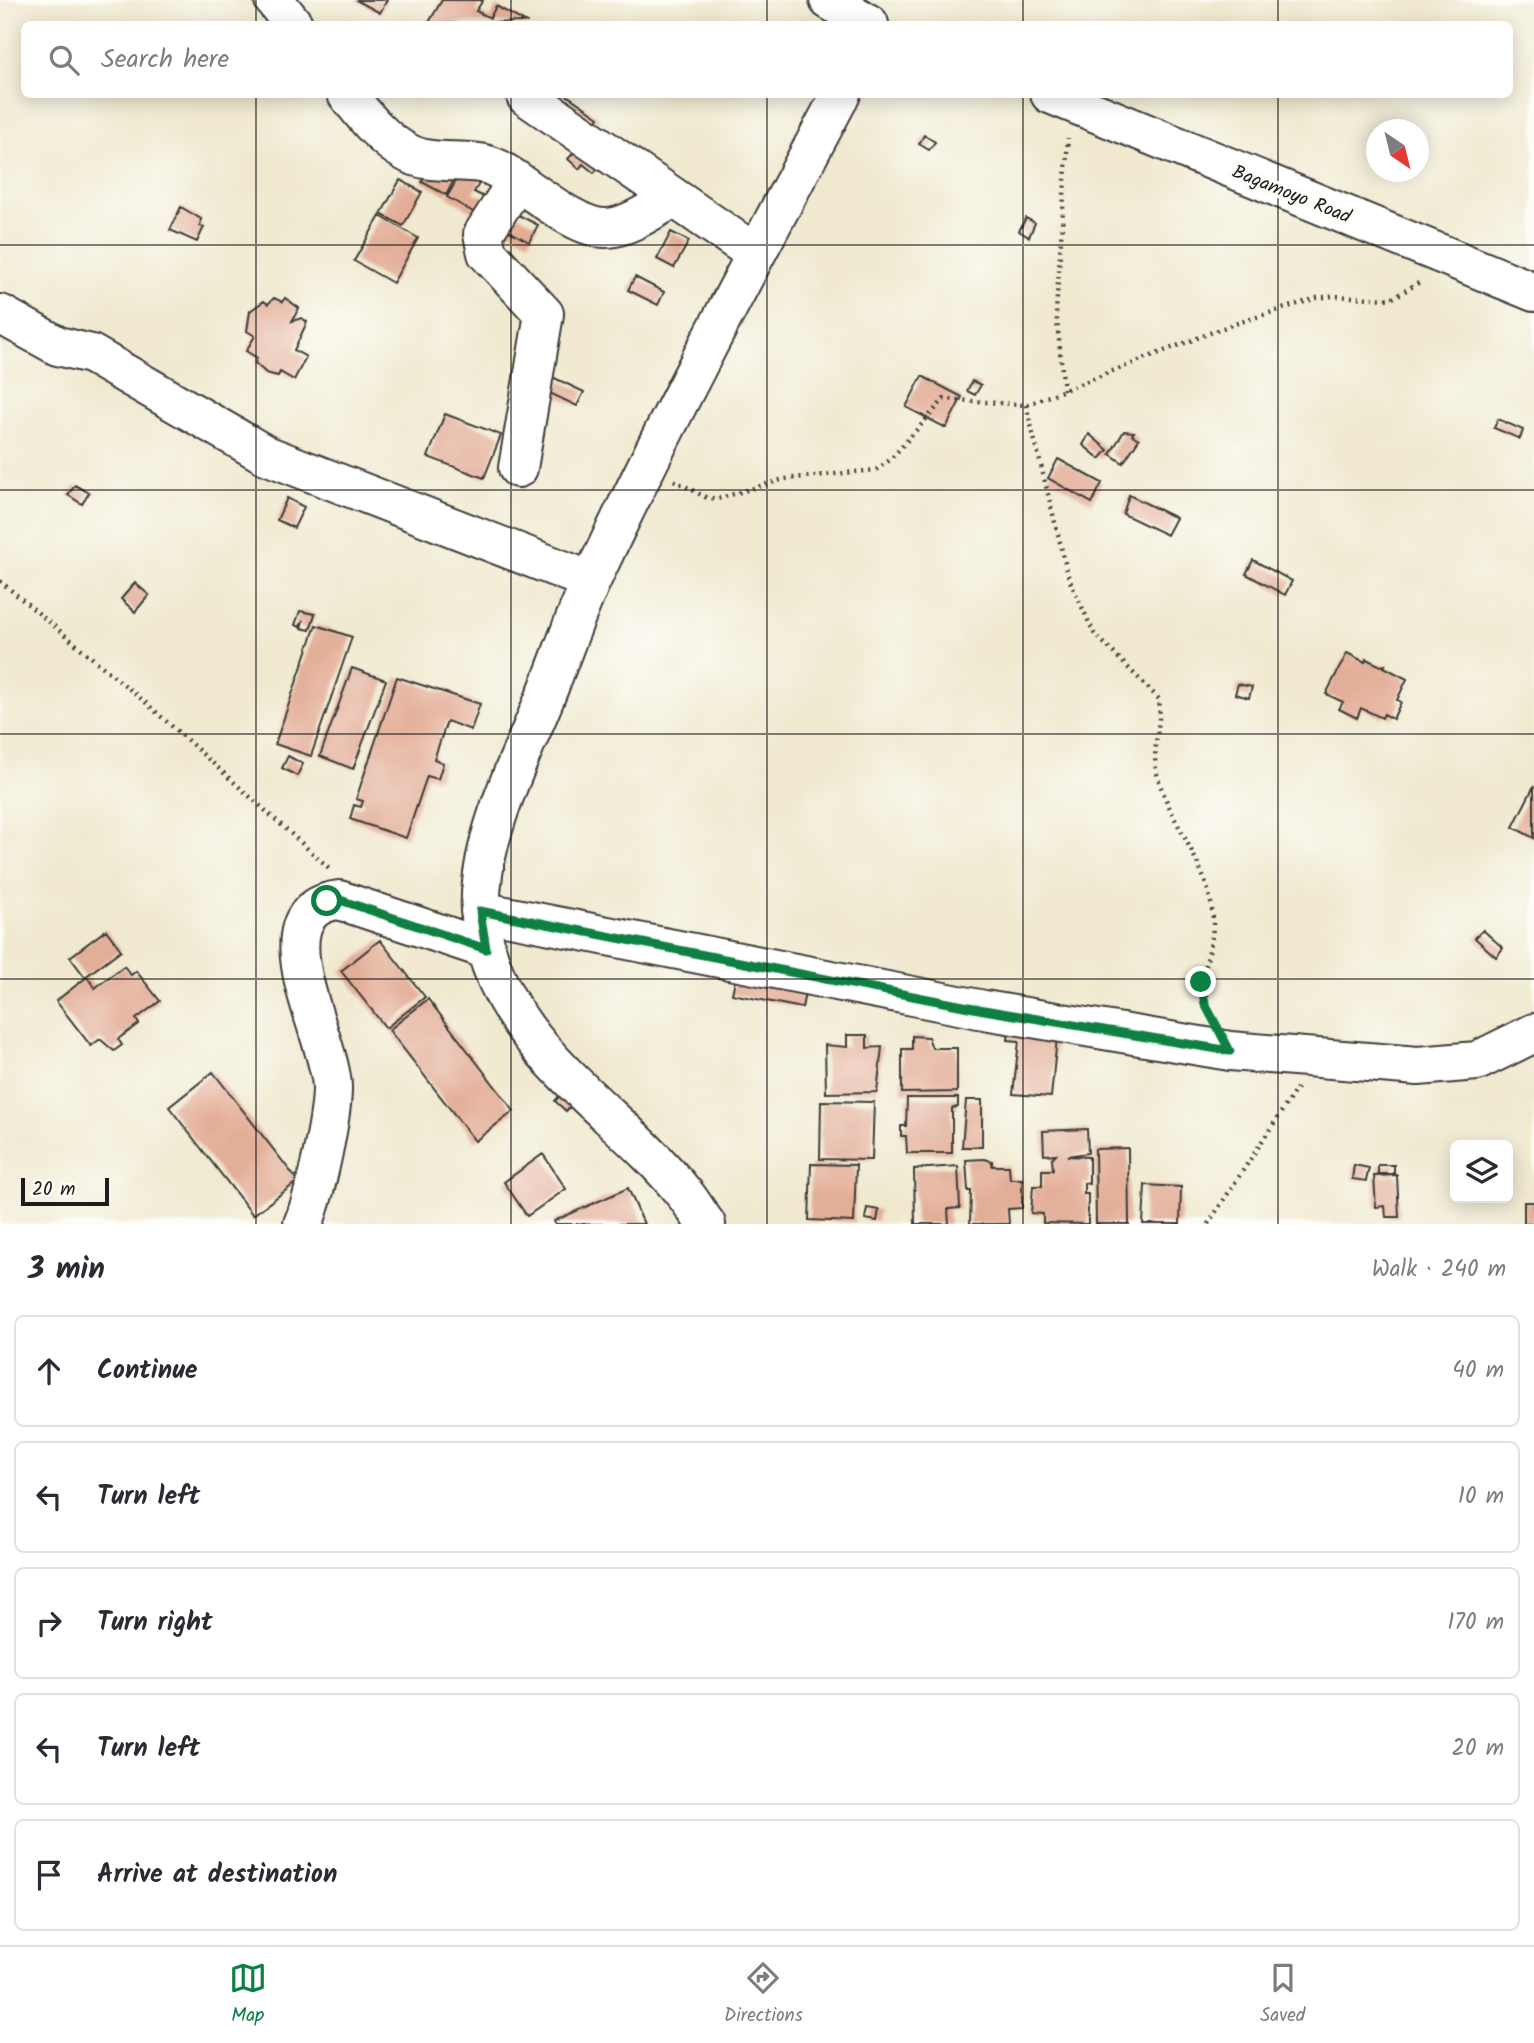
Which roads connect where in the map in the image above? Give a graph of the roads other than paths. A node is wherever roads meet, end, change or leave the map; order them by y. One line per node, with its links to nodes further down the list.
1 (274, 0): 3 (main road)
2 (830, 0): 4 (main road)
3 (291, 21)
4 (864, 21)
5 (350, 98): 9 (main road)
6 (529, 98): 10 (main road)
7 (839, 98): 11 (main road)
8 (1060, 98): 12 (main road, Bagamoyo Road)
9 (517, 181): 10 (main road); 14 (main road)
10 (674, 198): 11 (main road)
11 (756, 254): 15 (main road)
12 (1534, 292)
13 (0, 314): 15 (main road)
14 (518, 468)
15 (592, 581): 16 (main road)
16 (480, 911): 17 (main road); 18 (main road)
17 (486, 949): 19 (main road); 20 (main road)
18 (1534, 1033)
19 (303, 1224)
20 (706, 1224)

